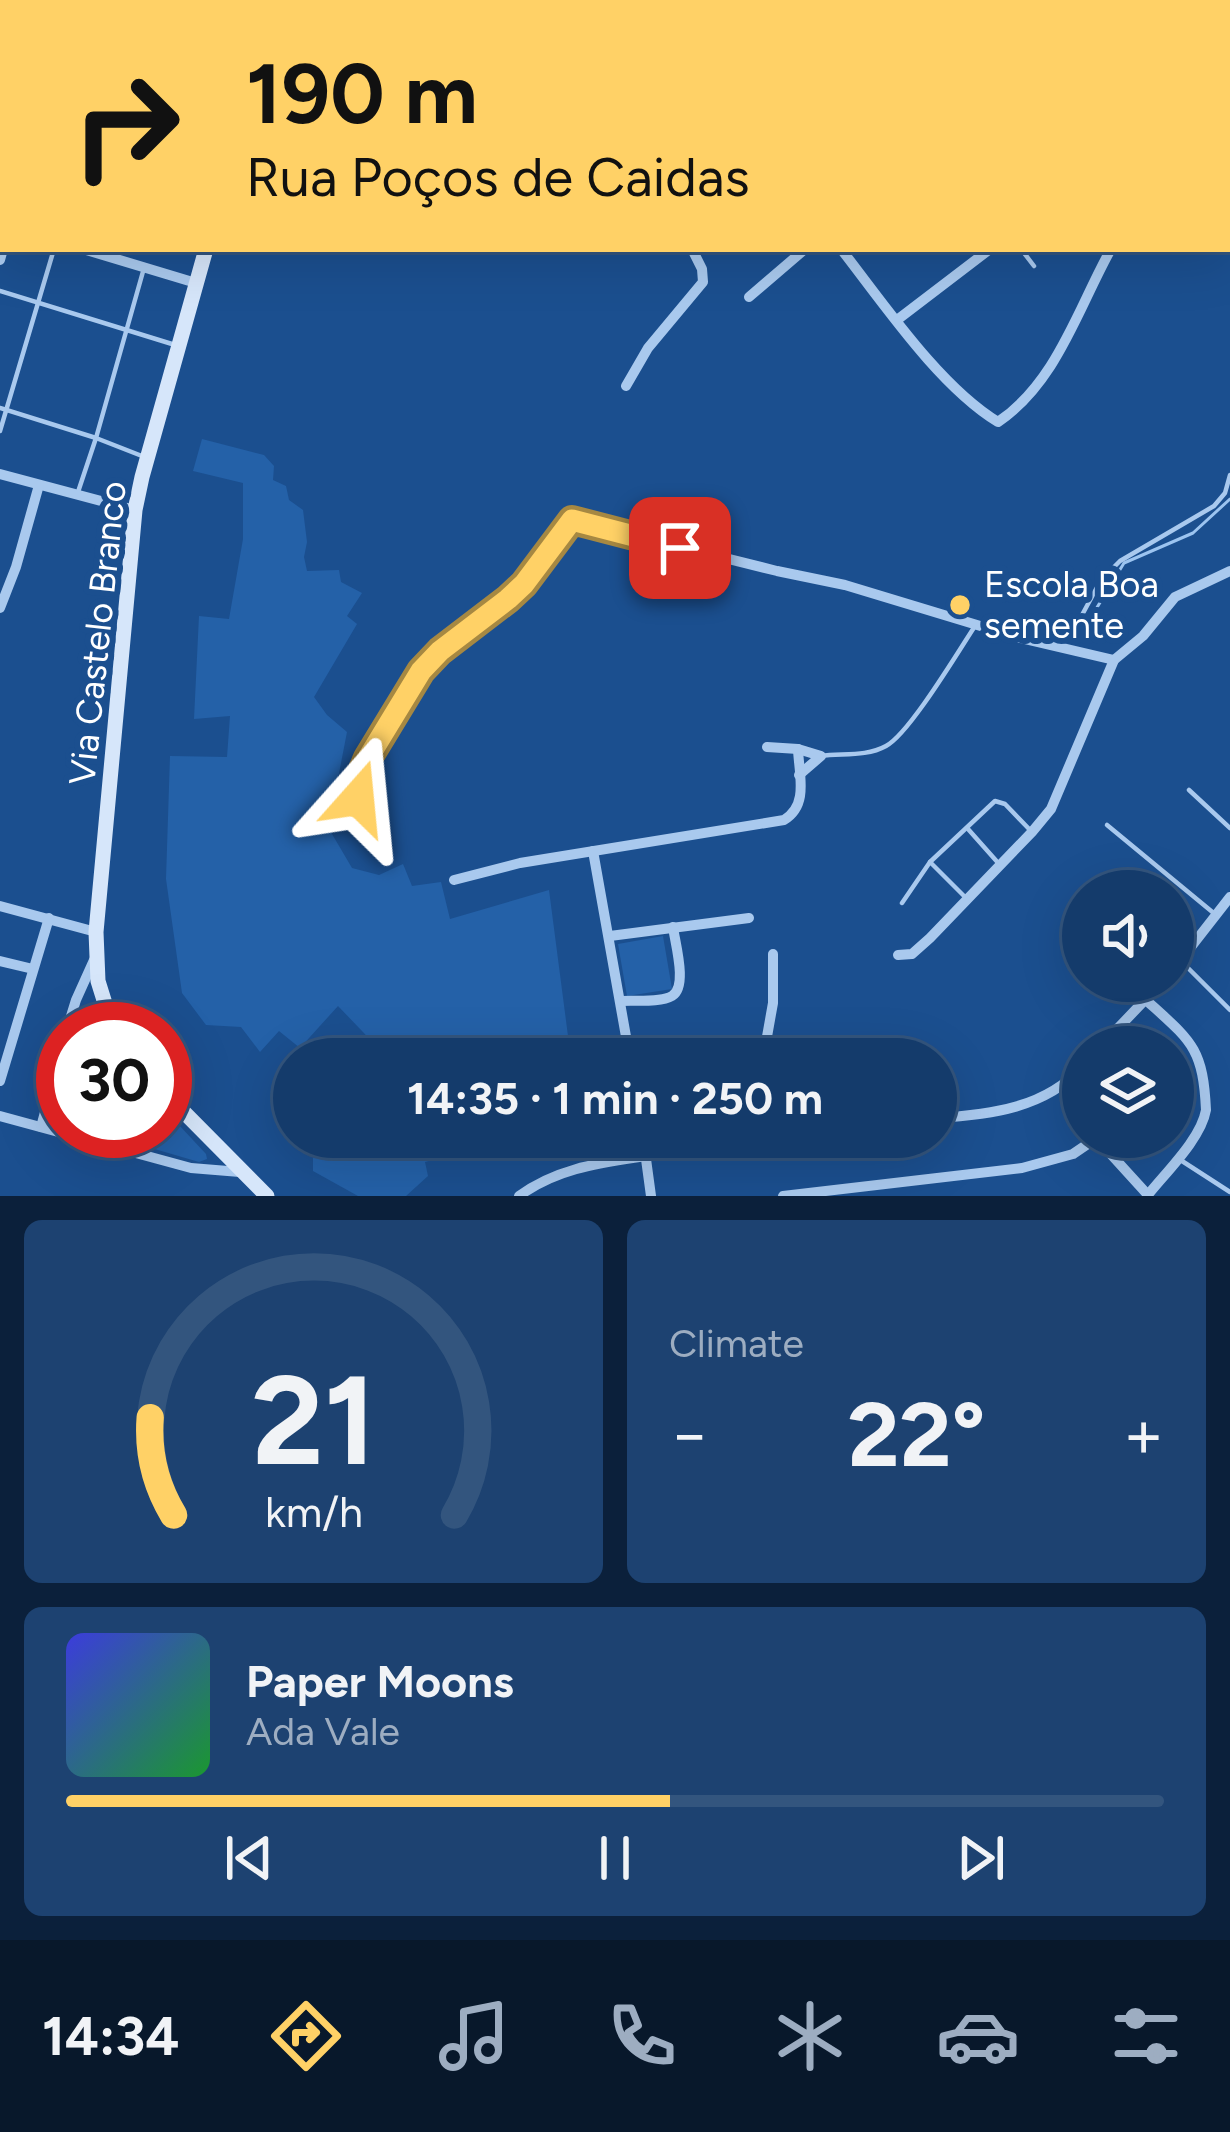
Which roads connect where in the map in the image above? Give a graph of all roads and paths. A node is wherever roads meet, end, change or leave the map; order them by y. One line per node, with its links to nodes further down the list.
1 (54, 252): 15 (lane)
2 (93, 252): 11 (street)
3 (205, 252): 12 (main road, Via Castelo Branco)
4 (694, 252): 19 (street)
5 (802, 252): 14 (street)
6 (846, 252): 16 (street)
7 (986, 252): 16 (street)
8 (1023, 252): 10 (lane)
9 (1110, 252): 16 (street)
10 (1034, 266)
11 (144, 268): 12 (street); 17 (lane)
12 (196, 284): 18 (main road, Via Castelo Branco)
13 (0, 291): 15 (lane)
14 (749, 297)
15 (38, 302): 17 (lane); 20 (lane)
16 (897, 320)
17 (125, 329): 18 (lane); 22 (lane)
18 (178, 345): 23 (main road, Via Castelo Branco)
19 (626, 386)
20 (3, 409): 21 (lane); 22 (lane)
21 (0, 431)
22 (96, 438): 23 (lane); 27 (lane)
23 (147, 458): 28 (main road, Via Castelo Branco)
24 (0, 474): 26 (street)
25 (1230, 476): 32 (lane)
26 (38, 484): 27 (street); 30 (street)
27 (77, 495): 28 (street)
28 (135, 510): 56 (main road, Via Castelo Branco)
29 (1230, 571): 33 (street)
30 (0, 608)
31 (976, 625): 32 (street); 36 (lane); 40 (street)
32 (1051, 645): 33 (street)
33 (1114, 660): 43 (street)
34 (767, 747): 35 (street)
35 (798, 749): 36 (street); 37 (street)
36 (821, 756): 37 (street)
37 (799, 776): 44 (street)
38 (1189, 790): 42 (lane)
39 (1107, 825): 52 (lane)
40 (370, 826)
41 (966, 827): 43 (lane); 45 (lane); 46 (lane)
42 (1230, 828)
43 (1032, 832): 46 (street)
44 (593, 851): 47 (street); 57 (street)
45 (930, 862): 48 (lane); 49 (lane)
46 (1000, 866): 48 (street)
47 (454, 880)
48 (967, 899): 60 (street)
49 (902, 903)
50 (1228, 903): 52 (street)
51 (0, 906): 54 (street)
52 (1216, 915): 58 (street)
53 (749, 917): 55 (street)
54 (49, 918): 56 (street); 63 (street)
55 (673, 927): 57 (street); 65 (street)
56 (96, 932): 61 (main road, Via Castelo Branco)
57 (610, 937): 65 (street)
58 (1194, 944)
59 (773, 954): 74 (street)
60 (898, 956)
61 (95, 958): 66 (street); 67 (main road, Via Castelo Branco)
62 (0, 961): 63 (street)
63 (33, 969): 76 (street)
64 (1194, 980): 70 (lane)
65 (621, 1001): 73 (street)
66 (75, 1002)
67 (103, 1002)
68 (1145, 1002): 71 (street)
69 (1149, 1002): 72 (street)
70 (1230, 1010)
71 (1119, 1026)
72 (1174, 1026)
73 (627, 1038)
74 (767, 1038)
75 (1194, 1051): 83 (street)
76 (3, 1058): 77 (street)
77 (0, 1081)
78 (1062, 1087): 80 (street)
79 (0, 1116): 82 (street)
80 (957, 1116)
81 (192, 1122): 91 (main road)
82 (36, 1126)
83 (1194, 1134)
84 (154, 1158): 91 (street)
85 (634, 1158): 94 (street)
86 (646, 1158): 95 (street)
87 (1063, 1158): 96 (street)
88 (1115, 1158): 97 (street)
89 (1177, 1158): 97 (street)
90 (1179, 1158): 92 (lane)
91 (240, 1172): 93 (main road)
92 (1230, 1192)
93 (267, 1196)
94 (519, 1196)
95 (651, 1196)
96 (783, 1196)
97 (1149, 1196)

